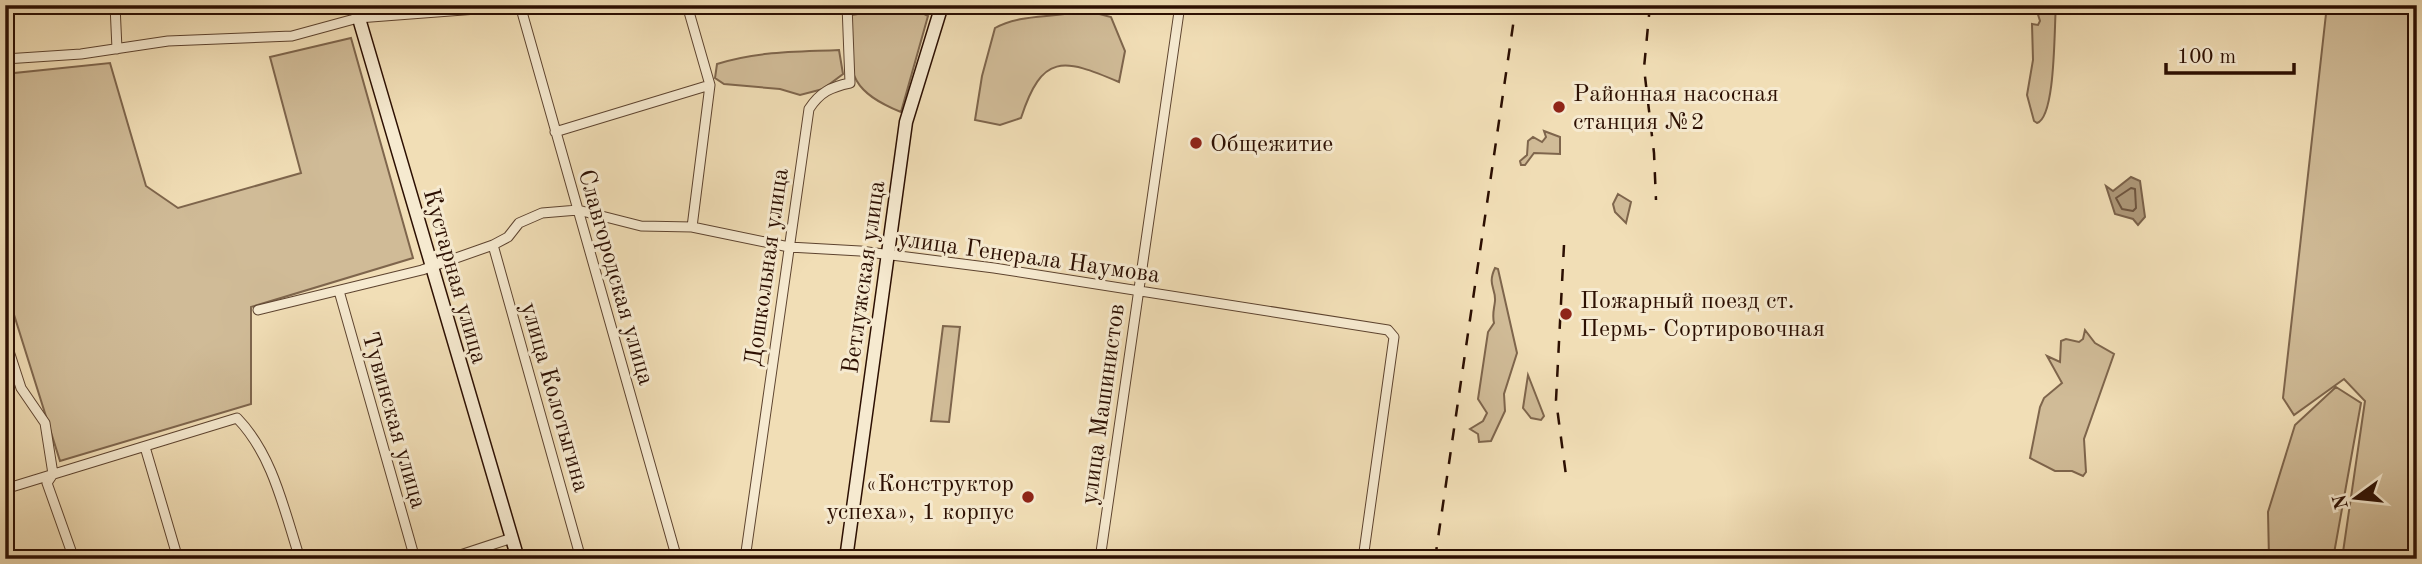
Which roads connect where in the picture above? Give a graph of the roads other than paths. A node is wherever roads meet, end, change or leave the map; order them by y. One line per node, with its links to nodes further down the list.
1 (115, 5): 9 (street)
2 (529, 5): 7 (street)
3 (687, 5): 11 (street)
4 (846, 5): 16 (street, Дошкольная улица)
5 (942, 5): 17 (street, Ветлужская улица)
6 (1180, 5): 19 (street, улица Машинистов)
7 (520, 6): 8 (street); 12 (street, Славгородская улица)
8 (356, 12): 9 (street); 18 (street, Кустарная улица)
9 (117, 49): 10 (street)
10 (5, 59)
11 (710, 85): 12 (street); 14 (street)
12 (555, 132): 13 (street, Славгородская улица)
13 (578, 210): 14 (street, улица Генерала Наумова); 15 (street, улица Генерала Наумова); 34 (street, Славгородская улица)
14 (692, 227): 16 (street, улица Генерала Наумова)
15 (493, 245): 18 (street, улица Генерала Наумова); 33 (street, улица Колотыгина)
16 (789, 247): 17 (street, улица Генерала Наумова); 35 (street, Дошкольная улица)
17 (887, 254): 19 (street, улица Генерала Наумова); 36 (street, Ветлужская улица)
18 (431, 264): 20 (street, улица Генерала Наумова); 26 (street, Кустарная улица)
19 (1138, 290): 37 (street, улица Машинистов); 38 (street, улица Генерала Наумова)
20 (339, 291): 21 (street, улица Генерала Наумова); 30 (street, Тувинская улица)
21 (258, 310)
22 (5, 339): 24 (street)
23 (145, 447): 24 (street); 28 (street); 29 (street)
24 (53, 474): 25 (street); 27 (street)
25 (5, 489)
26 (512, 538): 31 (street); 32 (street, Кустарная улица)
27 (74, 559)
28 (178, 559)
29 (300, 559)
30 (415, 559)
31 (448, 559)
32 (517, 559)
33 (581, 559)
34 (677, 559)
35 (745, 559)
36 (846, 559)
37 (1100, 559)
38 (1363, 559)

